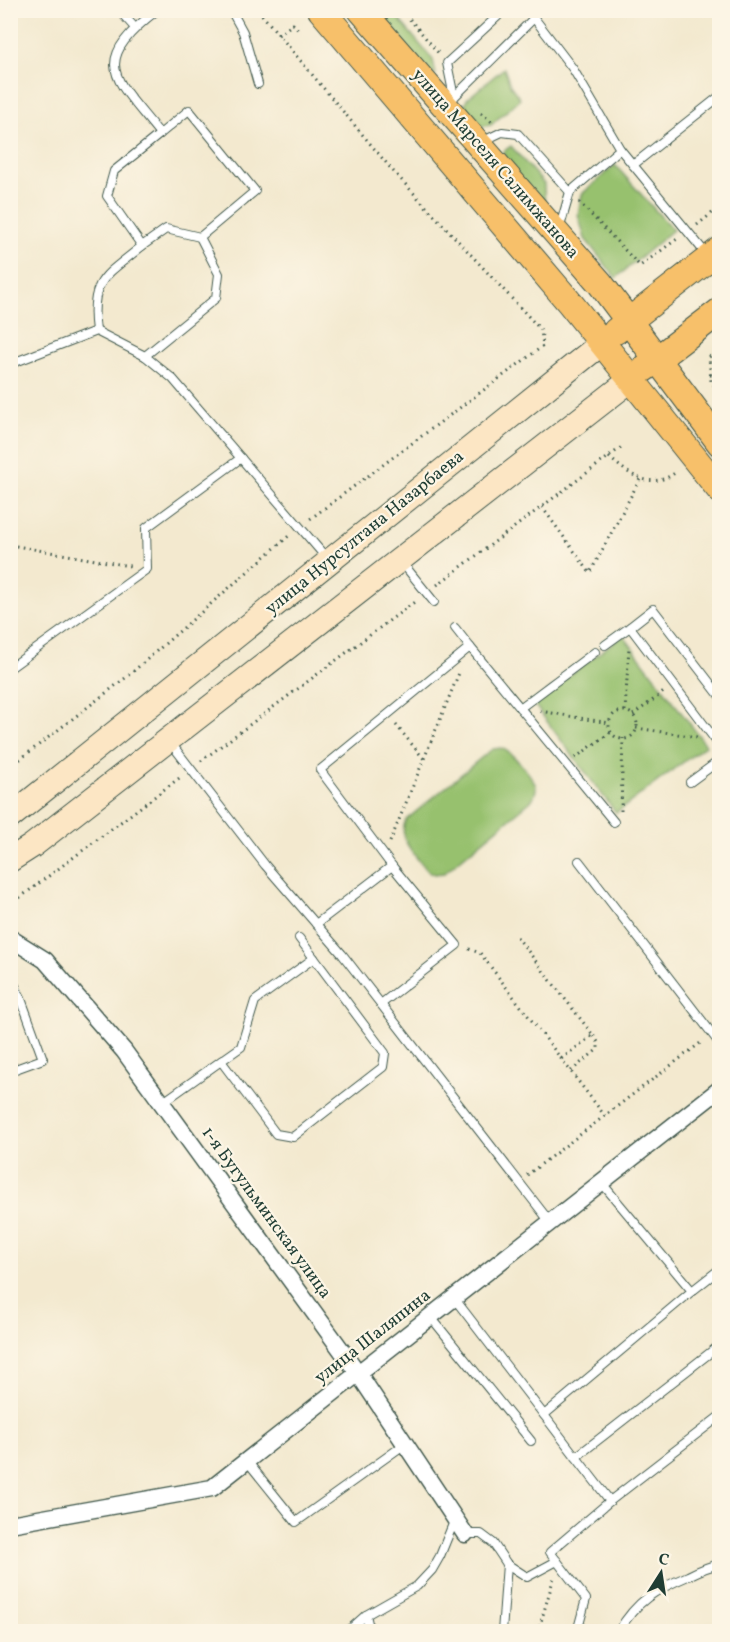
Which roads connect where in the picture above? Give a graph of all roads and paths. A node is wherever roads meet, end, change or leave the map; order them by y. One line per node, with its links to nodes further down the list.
1 (119, 10): 9 (lane)
2 (157, 10): 9 (lane)
3 (231, 10): 12 (lane)
4 (258, 10): 11 (path)
5 (321, 10): 27 (main road)
6 (361, 10): 14 (main road, улица Марселя Салимжанова)
7 (493, 10): 14 (lane)
8 (531, 14): 14 (lane); 17 (lane)
9 (135, 28): 15 (lane)
10 (299, 31): 11 (path)
11 (278, 35): 44 (path)
12 (258, 84)
13 (720, 96): 18 (lane)
14 (449, 101): 16 (main road, улица Марселя Салимжанова)
15 (160, 134): 21 (lane); 22 (lane)
16 (476, 144): 19 (lane); 20 (main road, улица Марселя Салимжанова)
17 (620, 149): 18 (lane); 19 (lane)
18 (633, 165): 23 (lane)
19 (570, 192): 20 (lane)
20 (558, 236): 25 (main road, улица Марселя Салимжанова)
21 (200, 237): 22 (lane); 29 (lane)
22 (142, 246): 26 (lane)
23 (714, 254): 25 (main road, улица Нурсултана Назарбаева)
24 (720, 311): 30 (main road)
25 (629, 320): 27 (main road, улица Нурсултана Назарбаева); 30 (main road, улица Марселя Салимжанова)
26 (96, 331): 29 (lane); 31 (lane)
27 (602, 343): 34 (main road); 47 (main road, улица Нурсултана Назарбаева)
28 (720, 349): 32 (path)
29 (145, 356): 39 (lane)
30 (657, 359): 34 (main road); 36 (main road, улица Марселя Салимжанова)
31 (10, 364)
32 (710, 375): 33 (path); 35 (path)
33 (720, 376)
34 (632, 379): 42 (main road); 46 (main road)
35 (720, 393)
36 (720, 443)
37 (623, 446): 38 (path)
38 (609, 457): 41 (path); 43 (path)
39 (241, 458): 44 (lane); 48 (lane)
40 (676, 472): 41 (path)
41 (640, 479): 43 (path)
42 (720, 490)
43 (542, 507): 49 (path)
44 (300, 526): 47 (lane); 73 (path)
45 (10, 545): 48 (path)
46 (400, 560): 49 (lane); 68 (main road)
47 (330, 562): 76 (main road, улица Нурсултана Назарбаева)
48 (147, 569): 56 (lane)
49 (426, 593): 50 (lane); 74 (path)
50 (434, 602)
51 (630, 627): 53 (lane); 57 (lane); 58 (lane); 60 (path)
52 (454, 628): 54 (lane)
53 (605, 645)
54 (470, 646): 59 (lane); 61 (lane); 70 (path)
55 (596, 652): 59 (lane)
56 (10, 668)
57 (672, 686): 62 (path); 67 (lane)
58 (720, 696)
59 (520, 708): 63 (path); 72 (lane)
60 (625, 711): 62 (path); 63 (path)
61 (387, 714): 70 (path); 78 (lane)
62 (633, 716): 64 (path)
63 (609, 723): 65 (path)
64 (636, 728): 66 (path); 67 (path)
65 (611, 732): 66 (path); 72 (path)
66 (623, 738): 77 (path)
67 (712, 739): 69 (lane)
68 (169, 740): 74 (lane); 79 (main road)
69 (720, 746)
70 (424, 760): 78 (path)
71 (720, 760): 75 (lane)
72 (566, 765): 77 (lane)
73 (10, 767)
74 (191, 769): 82 (path); 83 (lane)
75 (690, 782)
76 (10, 818)
77 (613, 821)
78 (385, 854): 81 (lane)
79 (10, 860)
80 (579, 861): 92 (lane)
81 (392, 866): 83 (lane); 87 (lane)
82 (10, 905)
83 (316, 924): 91 (lane)
84 (517, 937): 93 (path)
85 (10, 938): 100 (street, 1-я Бугульминская улица)
86 (299, 938): 88 (lane)
87 (457, 945): 91 (lane); 95 (path)
88 (314, 958): 96 (lane); 96 (lane)
89 (10, 976): 90 (lane)
90 (15, 998): 97 (lane)
91 (381, 1004): 102 (lane)
92 (712, 1034): 94 (lane); 101 (path)
93 (592, 1035): 95 (path); 98 (path)
94 (720, 1044)
95 (561, 1059): 98 (path)
96 (220, 1061): 100 (lane)
97 (10, 1071)
98 (571, 1071): 101 (path)
99 (720, 1089): 103 (street, улица Шаляпина)
100 (162, 1103): 111 (street, 1-я Бугульминская улица)
101 (605, 1116): 102 (path)
102 (519, 1182): 104 (lane)
103 (601, 1182): 104 (street, улица Шаляпина); 106 (lane)
104 (550, 1222): 107 (street, улица Шаляпина)
105 (720, 1269): 106 (lane)
106 (692, 1291): 112 (lane)
107 (454, 1298): 108 (street, улица Шаляпина); 112 (lane)
108 (430, 1316): 111 (street, улица Шаляпина); 114 (lane)
109 (716, 1348): 110 (lane); 116 (lane)
110 (720, 1360)
111 (358, 1373): 115 (street, 1-я Бугульминская улица); 117 (street, улица Шаляпина)
112 (544, 1415): 116 (lane)
113 (720, 1416): 118 (lane)
114 (531, 1441)
115 (405, 1444): 117 (lane); 119 (street, 1-я Бугульминская улица)
116 (576, 1457): 118 (lane)
117 (248, 1461): 120 (street, улица Шаляпина)
118 (610, 1501): 122 (lane)
119 (455, 1518): 121 (street, 1-я Бугульминская улица); 125 (lane)
120 (10, 1524)
121 (465, 1534): 123 (lane)
122 (557, 1561): 123 (lane); 129 (path); 130 (lane)
123 (507, 1563): 128 (lane)
124 (720, 1564): 131 (lane)
125 (366, 1615): 126 (lane); 127 (lane)
126 (347, 1632)
127 (370, 1632)
128 (502, 1632)
129 (538, 1632)
130 (577, 1632)
131 (618, 1632)

